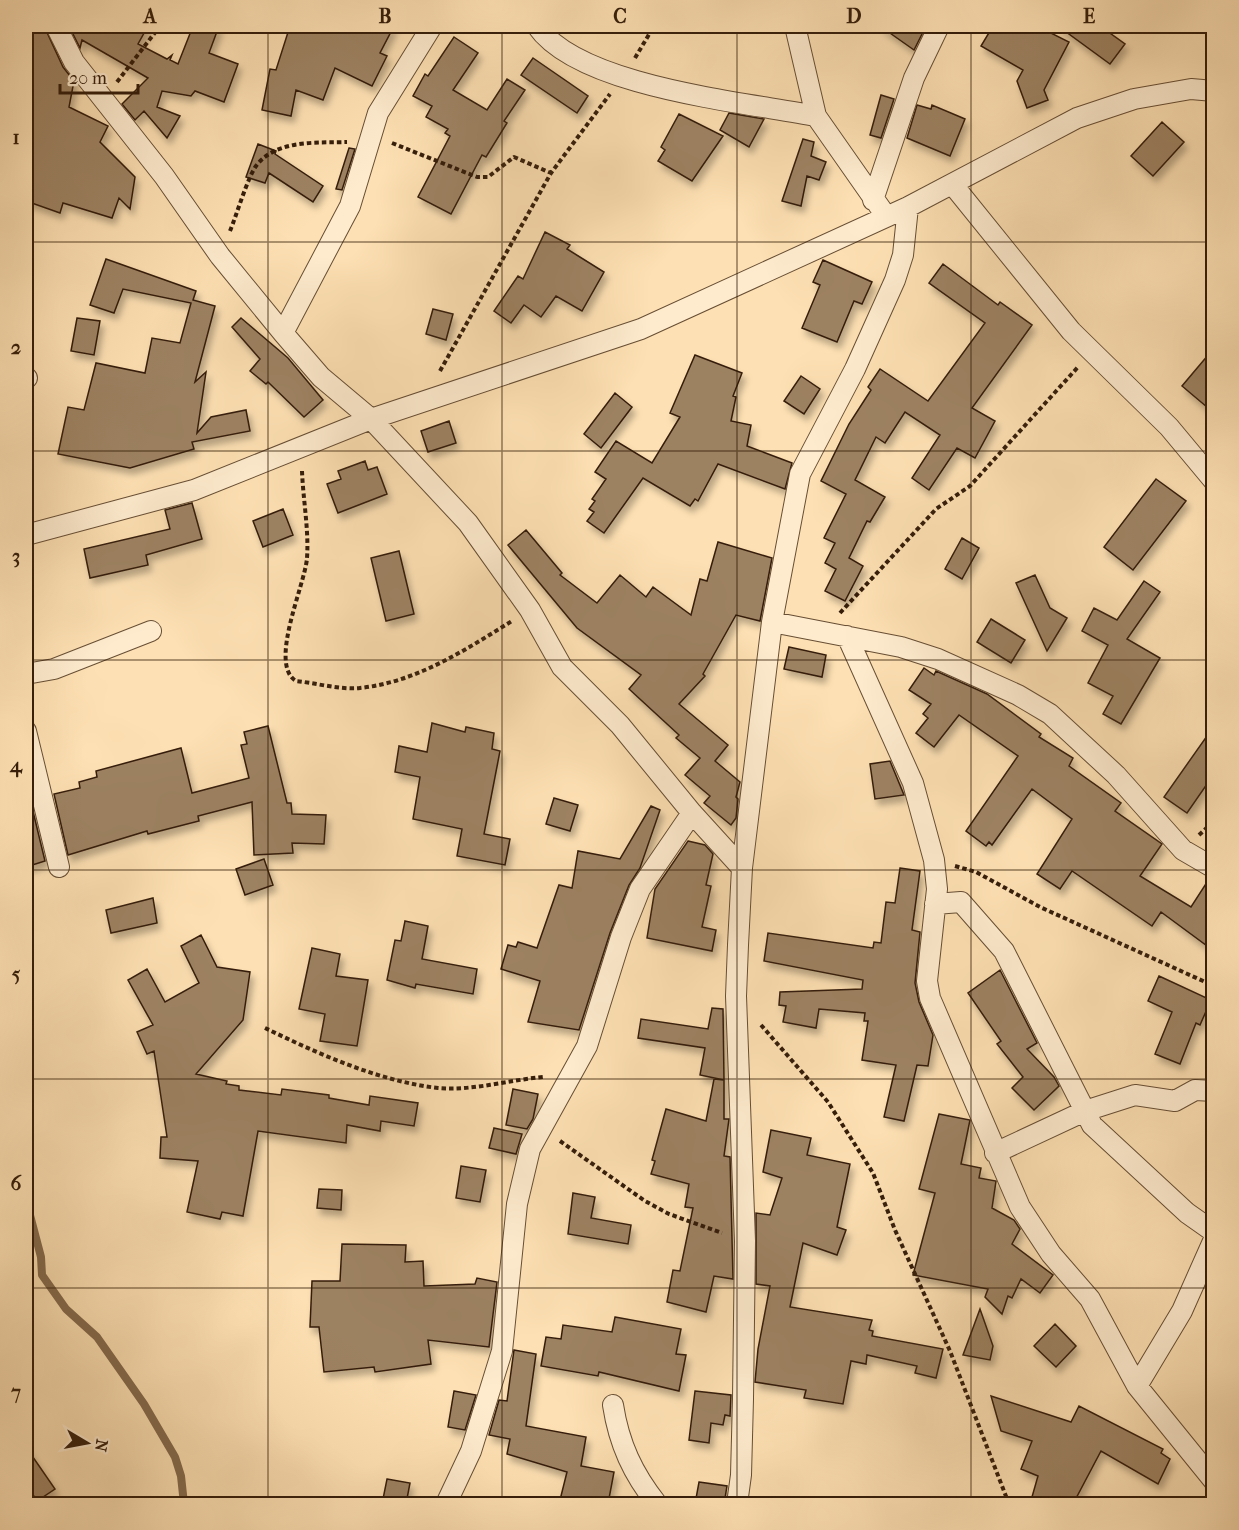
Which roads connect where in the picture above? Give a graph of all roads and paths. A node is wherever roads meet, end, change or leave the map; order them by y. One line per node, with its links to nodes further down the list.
1 (56, 26): 10 (street)
2 (160, 26): 10 (path)
3 (432, 26): 12 (street)
4 (537, 26): 8 (street)
5 (654, 26): 8 (path)
6 (795, 26): 11 (street)
7 (939, 26): 15 (street)
8 (622, 78): 11 (street); 13 (path)
9 (1214, 92): 14 (street)
10 (101, 98): 18 (street)
11 (816, 116): 15 (street)
12 (369, 137): 13 (path); 18 (path); 19 (street)
13 (551, 173): 21 (path)
14 (953, 185): 16 (street); 20 (street)
15 (873, 200): 17 (street)
16 (908, 207): 17 (street); 27 (street)
17 (886, 216): 21 (street)
18 (220, 256): 19 (street)
19 (283, 333): 22 (street)
20 (1092, 351): 24 (street); 29 (path)
21 (431, 400): 22 (street)
22 (371, 419): 23 (street); 26 (street)
23 (301, 447): 25 (street); 26 (path)
24 (1214, 481)
25 (26, 535)
26 (530, 610): 33 (street)
27 (772, 622): 29 (street); 36 (street)
28 (151, 631): 31 (street)
29 (823, 632): 30 (street)
30 (847, 636): 34 (street); 37 (street)
31 (26, 674)
32 (26, 731): 35 (street)
33 (692, 813): 36 (street); 42 (street)
34 (934, 860): 38 (street); 39 (path)
35 (59, 867)
36 (742, 868): 40 (street)
37 (1214, 868)
38 (935, 904): 44 (street); 46 (street)
39 (1214, 986)
40 (736, 996): 49 (street); 57 (path)
41 (265, 1028): 42 (path)
42 (568, 1077): 45 (street)
43 (1214, 1091): 44 (street)
44 (1085, 1111): 46 (street); 47 (street)
45 (540, 1127): 49 (path); 54 (street)
46 (995, 1153): 50 (street)
47 (1214, 1232)
48 (1214, 1239): 50 (street)
49 (745, 1241): 56 (street)
50 (1137, 1386): 52 (street)
51 (613, 1406): 53 (street)
52 (1214, 1481)
53 (640, 1496): 55 (street)
54 (446, 1504)
55 (657, 1504)
56 (737, 1504)
57 (1009, 1504)

